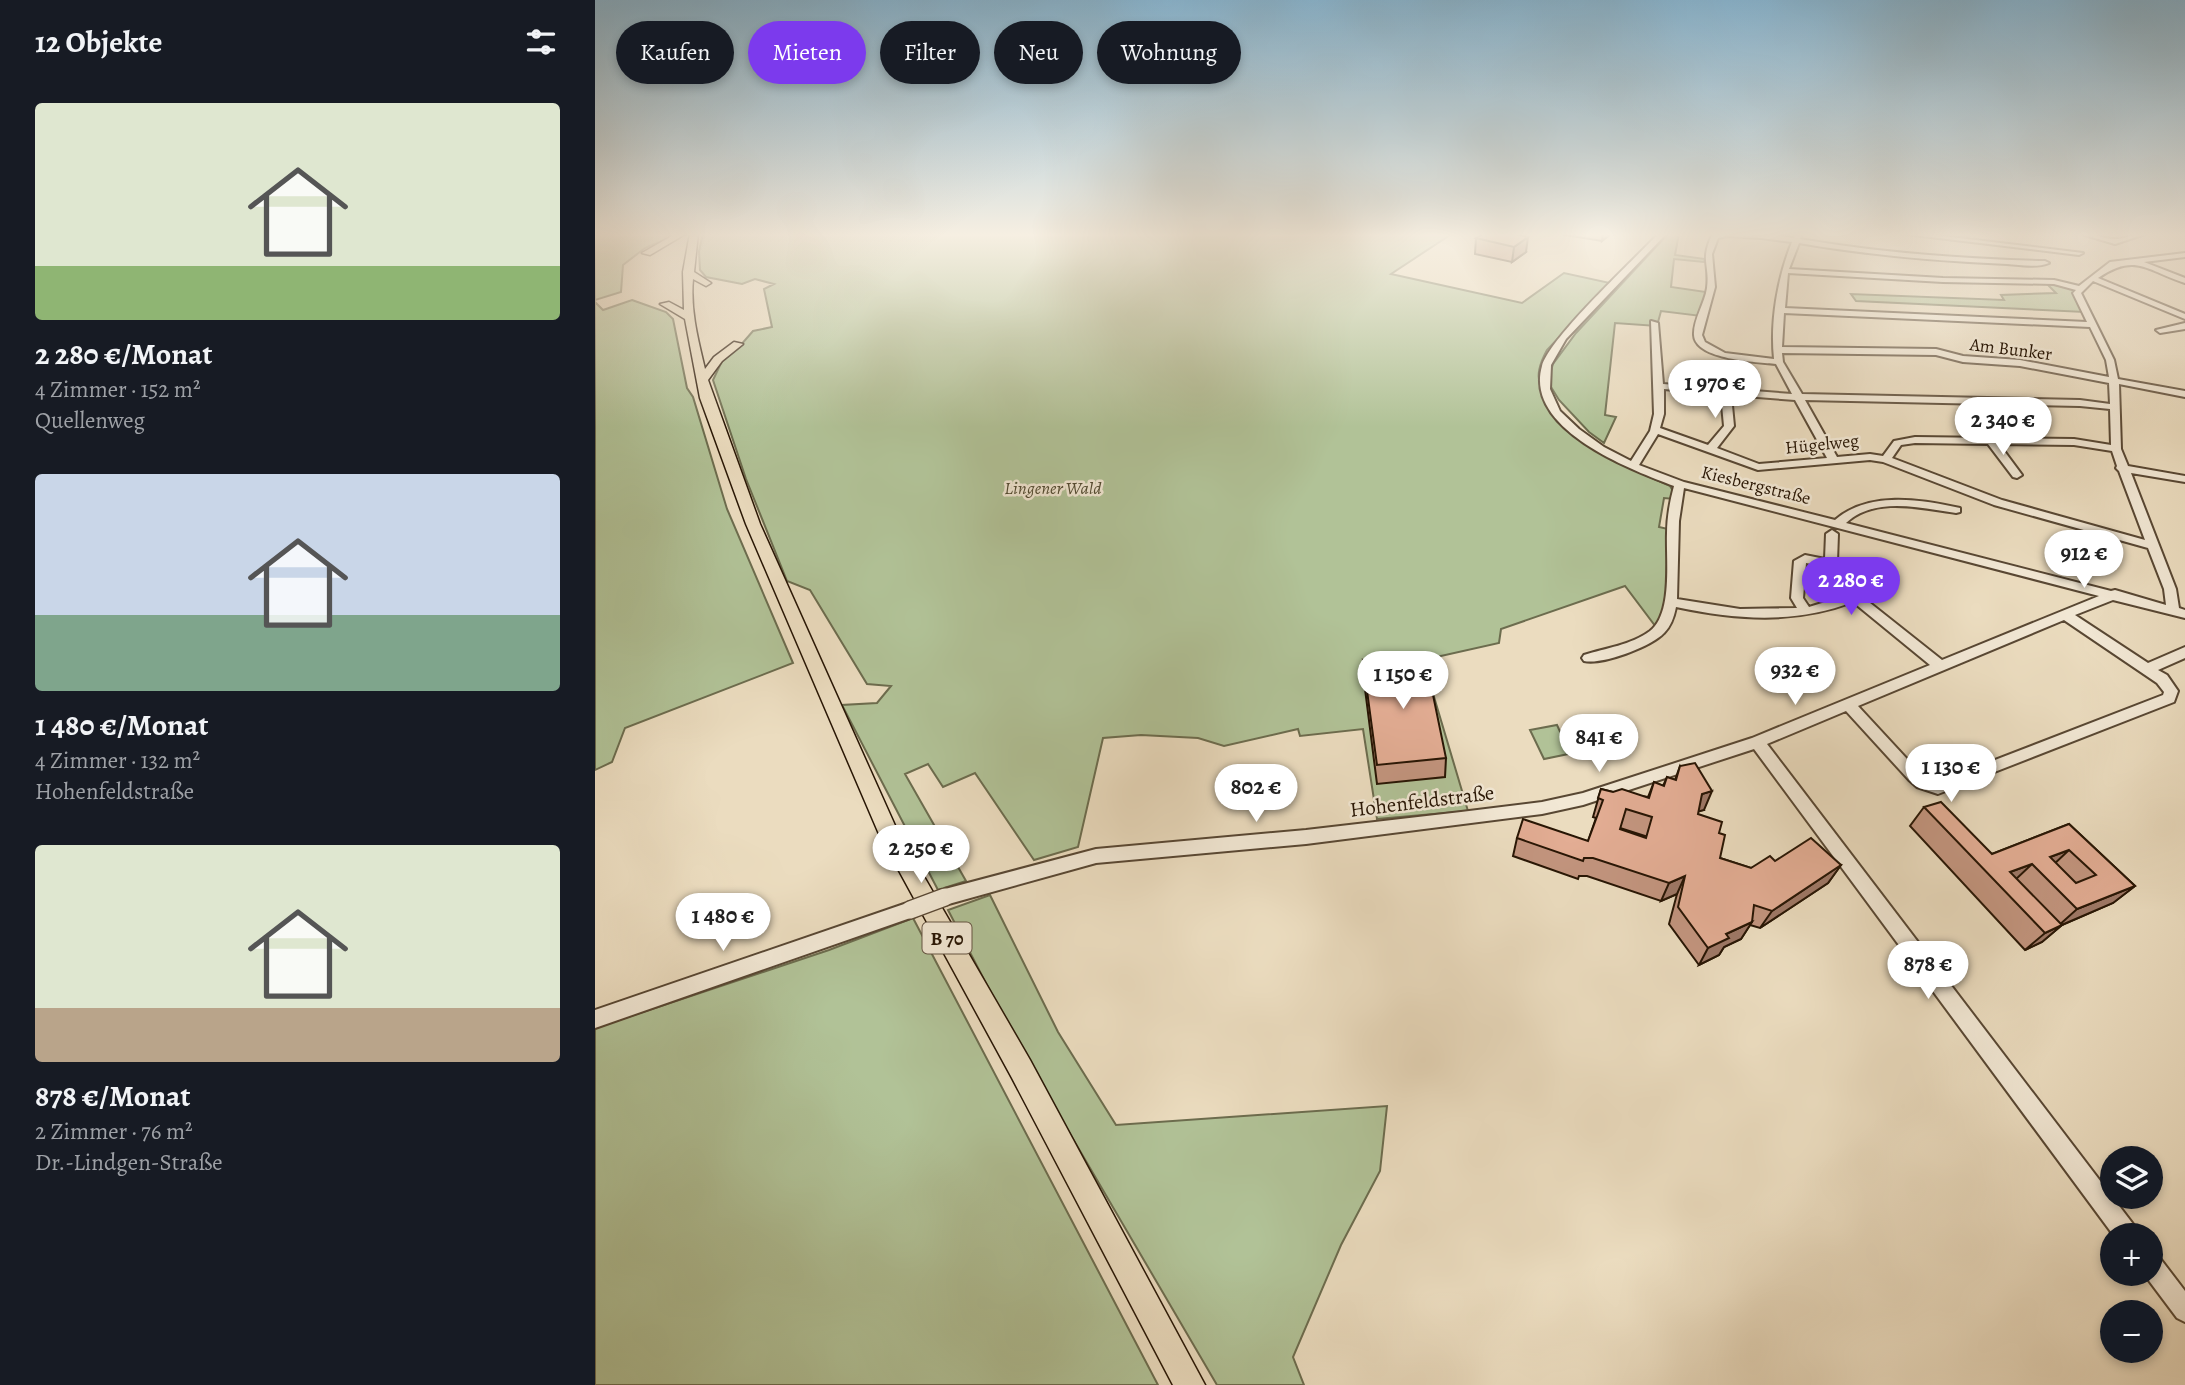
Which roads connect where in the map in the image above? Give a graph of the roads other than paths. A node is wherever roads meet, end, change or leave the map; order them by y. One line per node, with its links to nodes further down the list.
1 (689, 298): 9 (main road, B 70)
2 (1602, 298): 31 (street, Kiesbergstraße)
3 (1707, 298): 17 (street)
4 (1783, 298): 8 (street)
5 (2078, 298): 12 (street)
6 (2139, 298): 10 (street)
7 (665, 304): 9 (main road)
8 (1782, 310): 12 (street); 16 (street)
9 (689, 317): 19 (main road, B 70)
10 (2185, 317)
11 (1654, 323): 20 (street)
12 (2092, 325): 18 (street)
13 (2185, 326): 14 (street)
14 (2160, 330)
15 (738, 344): 19 (main road)
16 (1777, 350): 17 (street); 18 (street, Am Bunker)
17 (1779, 362): 23 (street)
18 (2114, 380): 22 (street, Am Bunker); 24 (street)
19 (701, 381): 56 (main road, B 70)
20 (1659, 386): 21 (street); 25 (street)
21 (1726, 391): 23 (street); 28 (street)
22 (2184, 394)
23 (1796, 397): 24 (street); 30 (street)
24 (2115, 407): 27 (street)
25 (1656, 430): 28 (street, Hügelweg); 31 (street)
26 (1991, 441): 27 (street); 29 (street); 33 (street)
27 (2116, 449): 32 (street)
28 (1710, 450): 30 (street, Hügelweg)
29 (1886, 459): 30 (street, Hügelweg); 38 (street, Hügelweg)
30 (1834, 460)
31 (1633, 466): 35 (street, Kiesbergstraße)
32 (2121, 468): 34 (street); 38 (street)
33 (2017, 475)
34 (2185, 479)
35 (1679, 484): 37 (street, Kiesbergstraße); 42 (street)
36 (1956, 510): 37 (street)
37 (1835, 529): 39 (street); 40 (street, Kiesbergstraße)
38 (2152, 545): 44 (street)
39 (1831, 564): 41 (street); 43 (street)
40 (2115, 594): 44 (street, Kiesbergstraße); 45 (street, Hohenfeldstraße)
41 (1855, 597): 43 (street); 48 (street)
42 (1670, 602): 43 (street); 47 (street)
43 (1806, 612)
44 (2179, 612)
45 (2067, 616): 48 (street, Hohenfeldstraße); 49 (street)
46 (2185, 652): 49 (street)
47 (1589, 658)
48 (1941, 667): 50 (street, Hohenfeldstraße)
49 (2148, 669): 50 (street)
50 (1847, 704): 51 (street, Hohenfeldstraße)
51 (1757, 742): 52 (street, Hohenfeldstraße, bridge); 53 (street)
52 (595, 1019)
53 (2118, 1223)
54 (2163, 1281): 55 (street)
55 (2185, 1310)
56 (1190, 1385)

